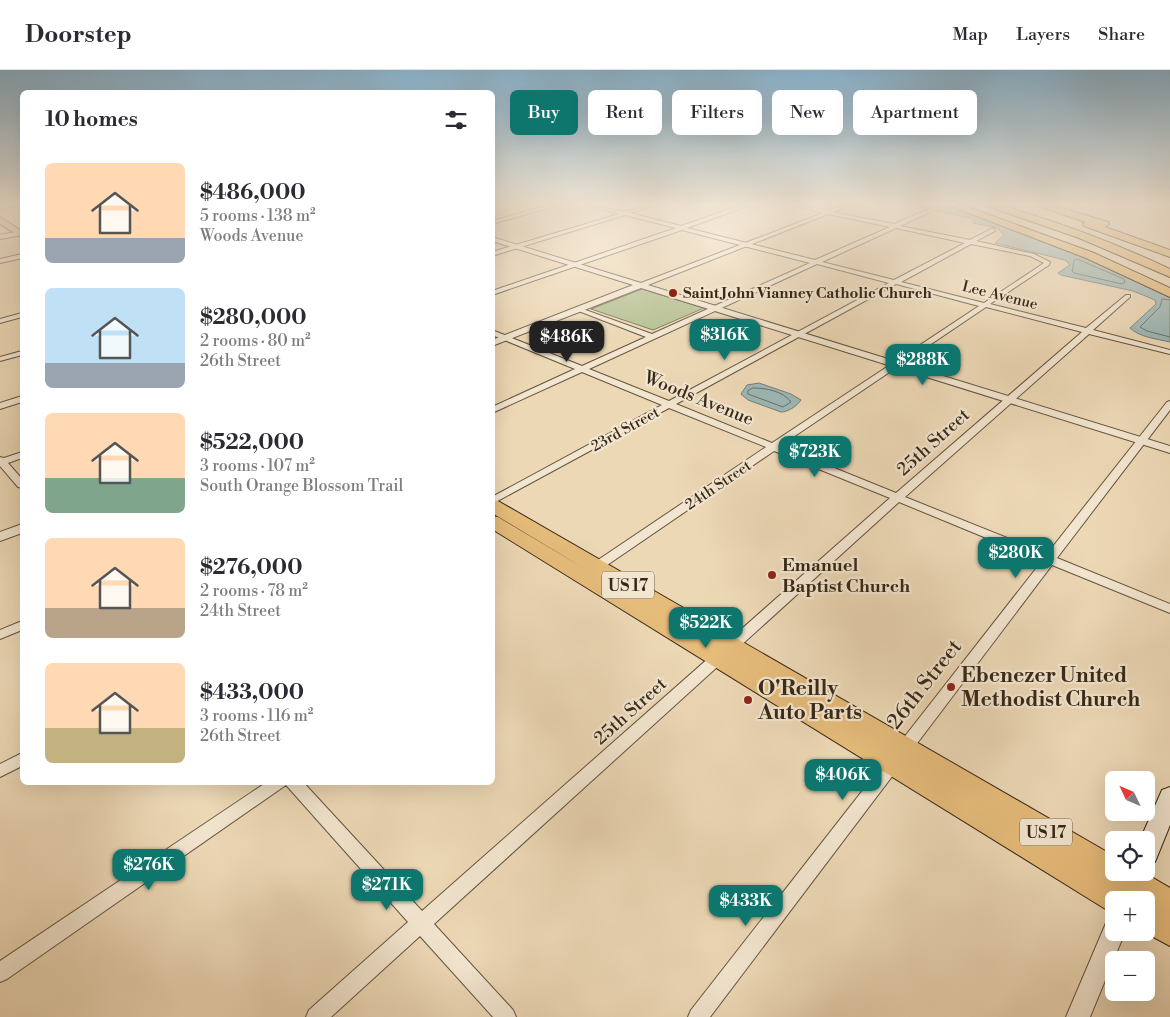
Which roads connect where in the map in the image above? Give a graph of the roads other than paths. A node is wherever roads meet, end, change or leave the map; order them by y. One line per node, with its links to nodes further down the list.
1 (508, 249): 16 (street)
2 (528, 249): 21 (street)
3 (619, 249): 21 (street)
4 (731, 249): 27 (street)
5 (764, 249): 20 (street, Lee Avenue)
6 (845, 249): 20 (street)
7 (956, 249): 26 (street, 23rd Street)
8 (1004, 249): 31 (street, 24th Street)
9 (1074, 249): 28 (highway)
10 (1082, 249): 28 (highway)
11 (1090, 249): 23 (highway)
12 (1099, 249): 23 (highway)
13 (1117, 249): 24 (highway)
14 (1123, 249): 22 (highway)
15 (1140, 249): 19 (highway)
16 (495, 253)
17 (20, 256): 18 (street)
18 (0, 261)
19 (1170, 261)
20 (816, 263): 26 (street, Lee Avenue); 32 (street)
21 (575, 264): 27 (street); 29 (street)
22 (1170, 268)
23 (1151, 271): 25 (highway)
24 (1170, 272)
25 (1170, 281)
26 (896, 283): 31 (street, Lee Avenue); 38 (street, 23rd Street)
27 (641, 285): 32 (street); 33 (street)
28 (1170, 291)
29 (495, 292)
30 (1128, 296): 36 (street, 25th Street)
31 (984, 305): 36 (street, Lee Avenue); 45 (street, 24th Street)
32 (714, 308): 38 (street); 39 (street)
33 (578, 310): 39 (street); 40 (street)
34 (20, 316): 35 (street)
35 (0, 321)
36 (1088, 331): 42 (street, Lee Avenue); 48 (street, 25th Street)
37 (495, 333): 40 (street, Woods Avenue)
38 (798, 334): 45 (street); 50 (street, 23rd Street)
39 (652, 337): 46 (street)
40 (506, 338): 41 (street); 46 (street, Woods Avenue)
41 (495, 342)
42 (1170, 352)
43 (20, 354): 44 (street)
44 (0, 359)
45 (895, 364): 48 (street); 54 (street, 24th Street)
46 (582, 369): 50 (street, Woods Avenue); 52 (street)
47 (20, 400): 51 (street)
48 (1008, 400): 53 (street); 59 (street, 25th Street)
49 (1170, 404): 53 (street, 26th Street)
50 (670, 405): 54 (street, Woods Avenue); 60 (street, 23rd Street)
51 (0, 406)
52 (495, 409)
53 (1140, 441): 55 (street); 65 (street, 26th Street)
54 (774, 447): 59 (street, Woods Avenue); 66 (street, 24th Street)
55 (1170, 450)
56 (20, 456): 57 (street)
57 (1, 462): 58 (street)
58 (20, 483)
59 (898, 498): 65 (street, Woods Avenue); 70 (street, 25th Street)
60 (495, 499)
61 (495, 507): 66 (main road, US 17)
62 (495, 524): 66 (main road, US 17)
63 (20, 529): 64 (street)
64 (0, 537)
65 (1049, 559): 67 (street, Woods Avenue); 71 (street, 26th Street)
66 (590, 571): 70 (main road, US 17)
67 (1170, 609)
68 (20, 626): 69 (street)
69 (0, 635)
70 (725, 652): 71 (main road, US 17); 81 (street, 25th Street)
71 (897, 755): 78 (main road, US 17); 87 (street, 26th Street)
72 (20, 760): 73 (street)
73 (0, 771)
74 (276, 785): 84 (street)
75 (296, 785): 81 (street)
76 (1170, 797): 77 (main road)
77 (1155, 833)
78 (1125, 883): 79 (main road, US 17)
79 (1170, 904)
80 (1155, 922): 82 (main road)
81 (420, 924): 85 (street, 25th Street); 86 (street)
82 (1170, 931)
83 (1110, 941): 88 (street)
84 (0, 972)
85 (316, 1017)
86 (506, 1017)
87 (698, 1017)
88 (1078, 1017)

